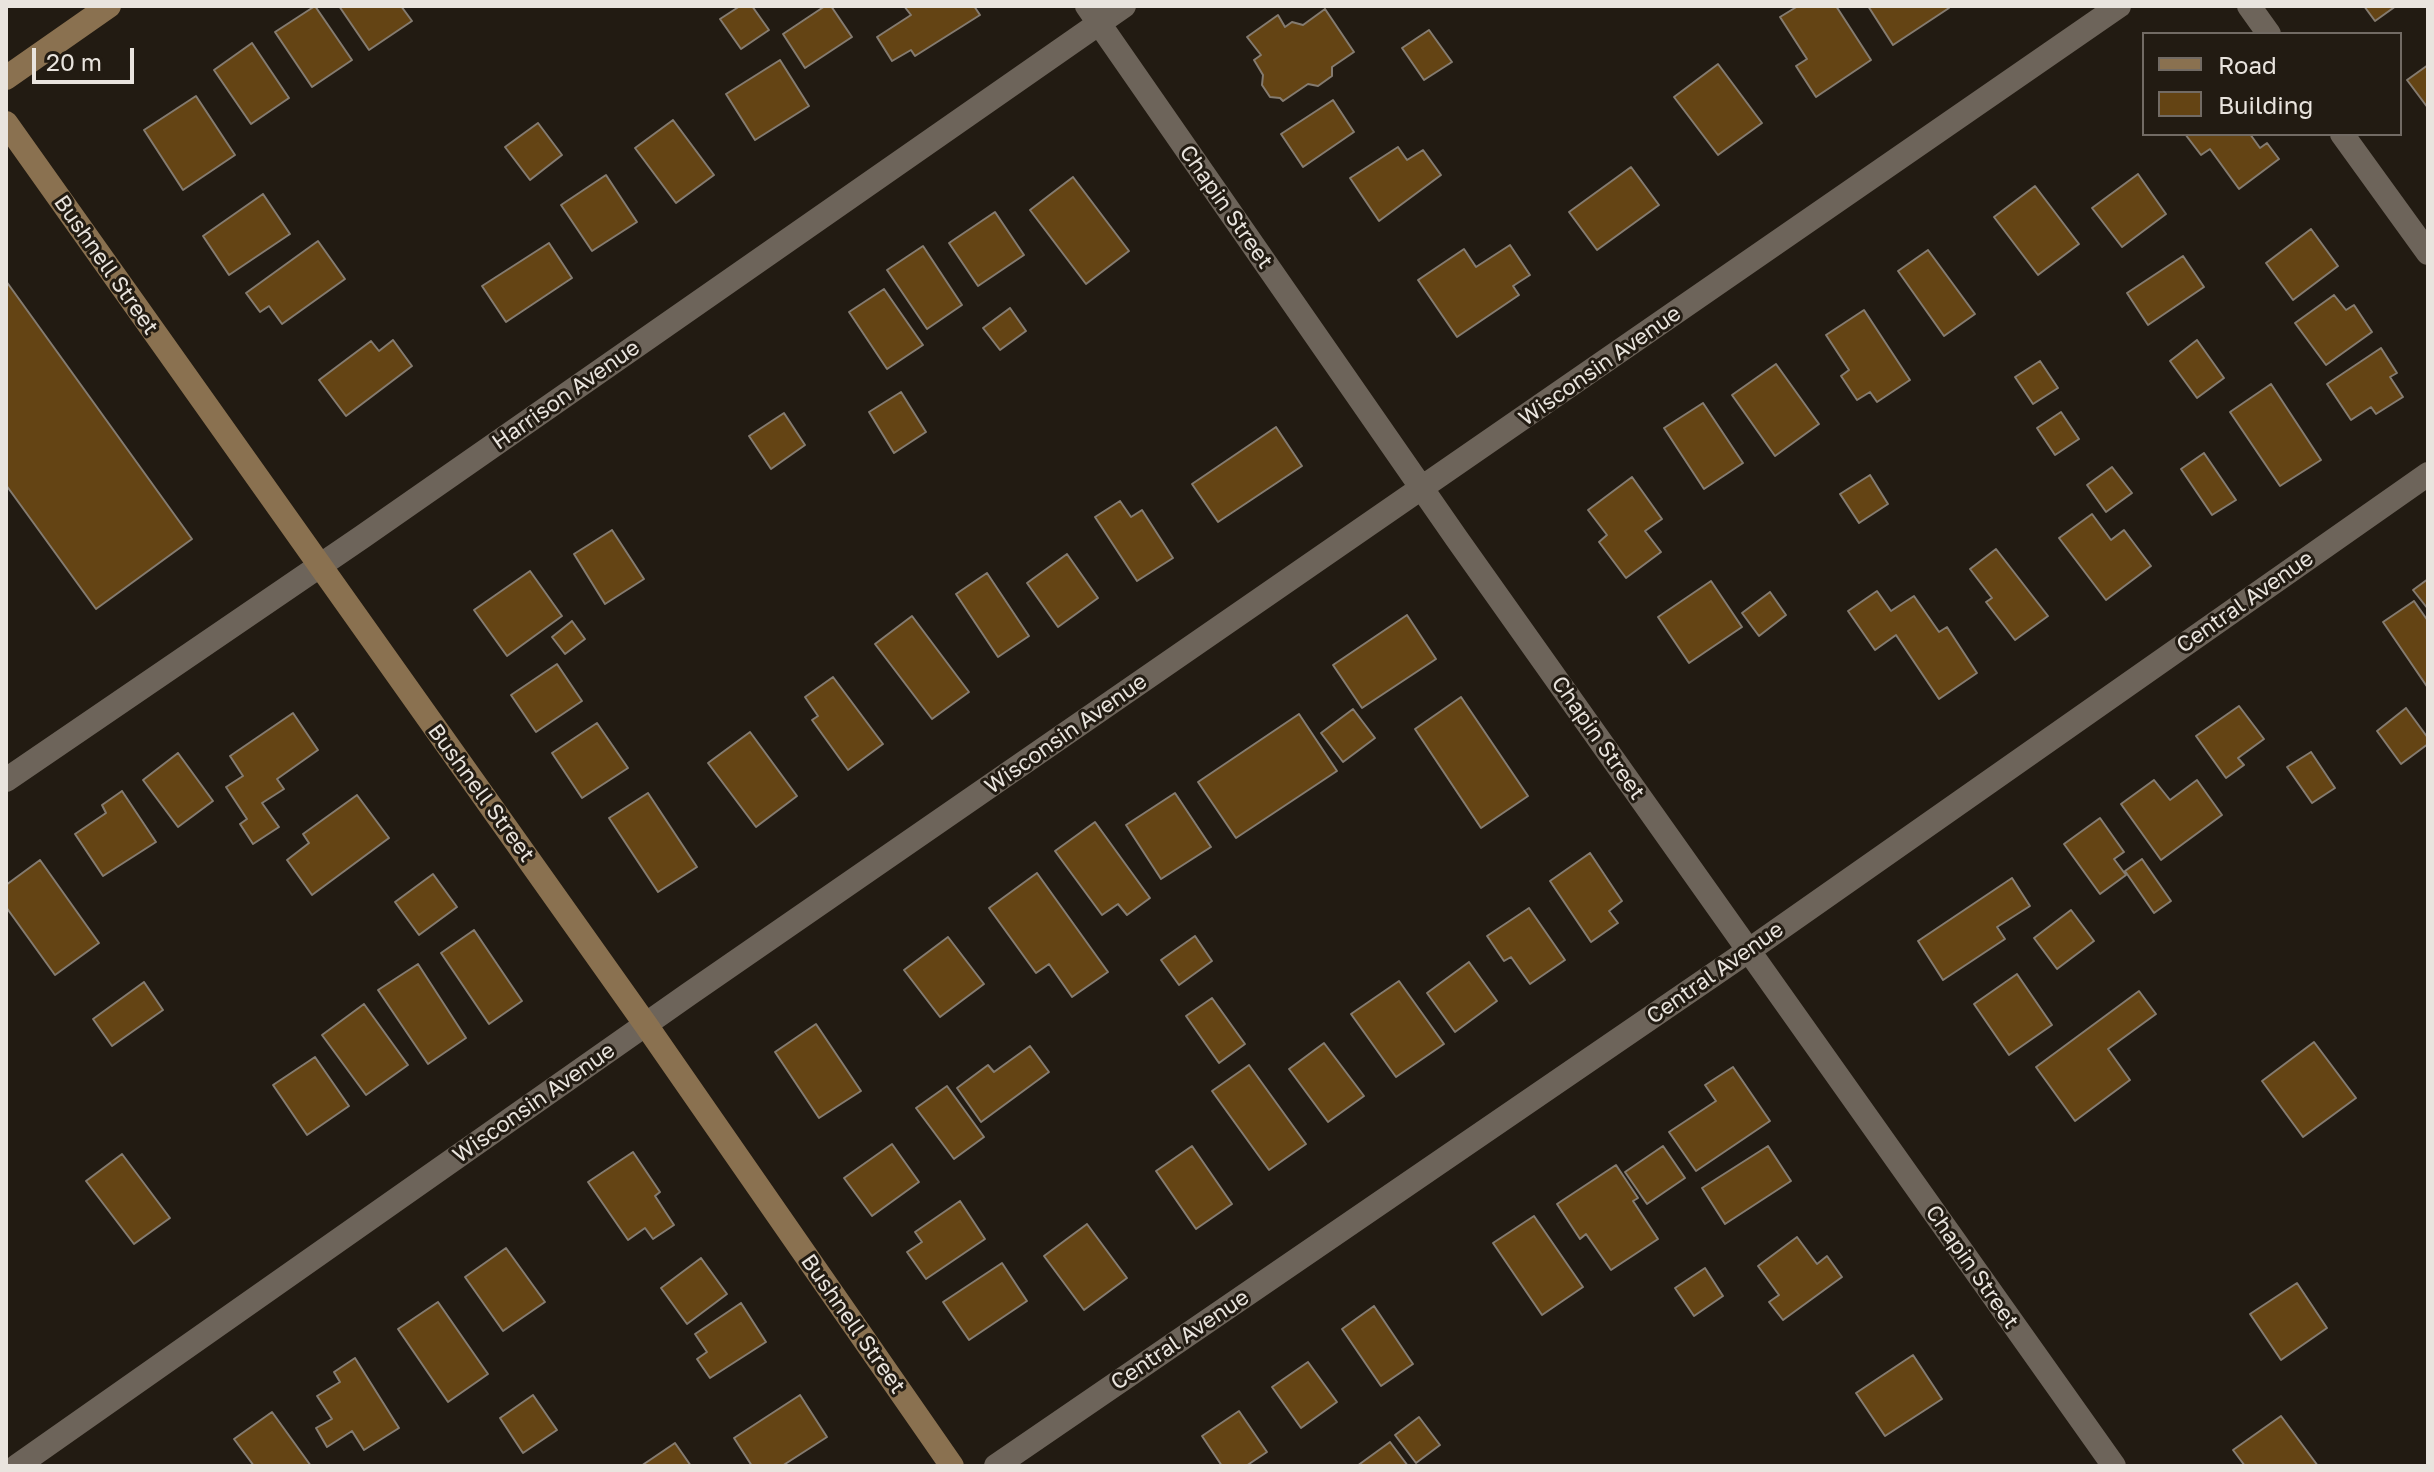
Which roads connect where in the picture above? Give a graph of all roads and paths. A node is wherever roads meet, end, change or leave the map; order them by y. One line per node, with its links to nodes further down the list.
1 (109, 6): 7 (street)
2 (1124, 6): 5 (street, Harrison Avenue)
3 (2119, 6): 12 (street, Wisconsin Avenue)
4 (2249, 6): 6 (street)
5 (1093, 15): 12 (street, Chapin Street); 13 (street, Harrison Avenue)
6 (2268, 32)
7 (6, 78)
8 (6, 123): 13 (street, Bushnell Street)
9 (2343, 136): 10 (street)
10 (2428, 253)
11 (2428, 474): 15 (street, Central Avenue)
12 (1421, 489): 15 (street, Chapin Street); 16 (street, Wisconsin Avenue)
13 (319, 566): 14 (street, Harrison Avenue); 16 (street, Bushnell Street)
14 (6, 780)
15 (1748, 951): 19 (street, Central Avenue); 20 (street, Chapin Street)
16 (646, 1025): 17 (street, Wisconsin Avenue); 18 (street, Bushnell Street)
17 (29, 1463)
18 (952, 1466)
19 (996, 1466)
20 (2114, 1466)

